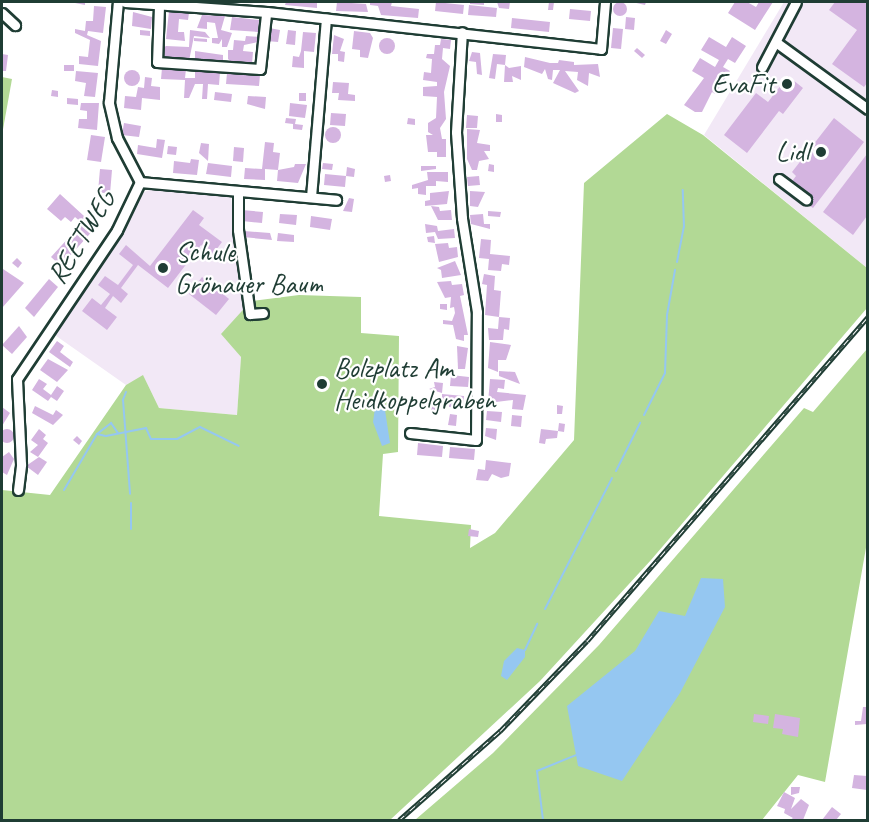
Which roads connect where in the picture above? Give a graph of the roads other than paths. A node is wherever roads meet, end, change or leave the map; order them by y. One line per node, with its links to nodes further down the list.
1 (118, 2): 16 (street, REETWEG)
2 (125, 2): 6 (street)
3 (268, 2): 8 (street)
4 (605, 2): 11 (street)
5 (796, 2): 12 (street)
6 (159, 6): 8 (street); 8 (street)
7 (2, 13): 10 (street)
8 (266, 13): 9 (street)
9 (326, 19): 11 (street); 18 (street)
10 (15, 25)
11 (462, 32): 22 (street)
12 (777, 43): 13 (street); 14 (street)
13 (762, 67)
14 (867, 109)
15 (780, 179): 19 (street)
16 (140, 183): 17 (street); 23 (street, REETWEG)
17 (238, 192): 18 (street); 21 (street)
18 (311, 197): 20 (street)
19 (806, 199)
20 (336, 200)
21 (262, 313)
22 (410, 433)
23 (18, 490)

